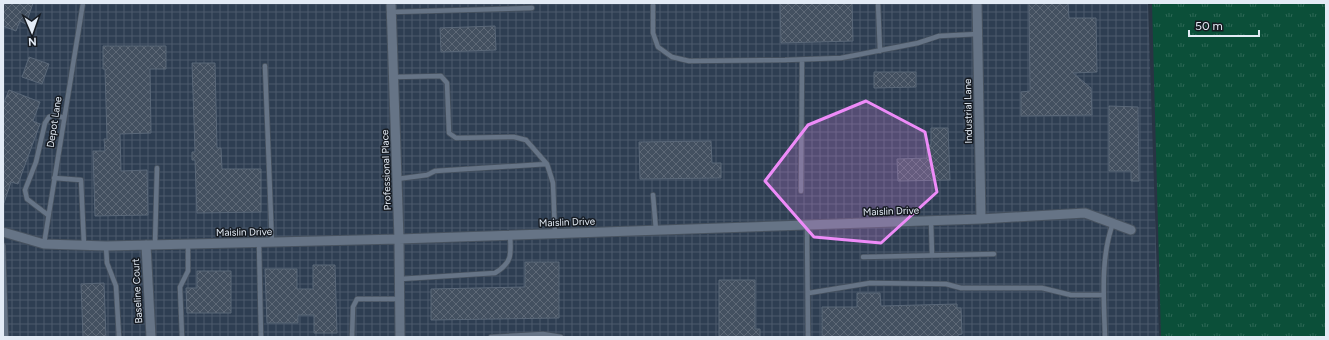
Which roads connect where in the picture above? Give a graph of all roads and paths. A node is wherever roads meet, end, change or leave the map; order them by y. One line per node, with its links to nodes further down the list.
1 (83, 3): 12 (lane, Depot Lane)
2 (653, 3): 9 (lane)
3 (878, 3): 8 (lane)
4 (977, 3): 7 (street, Industrial Lane)
5 (392, 8): 6 (lane); 11 (street, Professional Place)
6 (532, 8)
7 (978, 34): 8 (lane); 20 (street, Industrial Lane)
8 (880, 51): 9 (lane)
9 (802, 60): 17 (lane)
10 (265, 66): 31 (lane)
11 (394, 78): 13 (lane); 16 (street, Professional Place)
12 (64, 118): 15 (lane, Depot Lane); 19 (lane)
13 (547, 164): 16 (lane); 27 (lane)
14 (157, 168): 33 (lane)
15 (54, 178): 19 (lane, Depot Lane); 36 (lane)
16 (397, 179): 29 (street, Professional Place)
17 (801, 192)
18 (653, 195): 24 (lane)
19 (48, 215): 32 (lane, Depot Lane)
20 (981, 219): 21 (street, Maislin Drive); 22 (street, Maislin Drive)
21 (931, 221): 23 (street, Maislin Drive); 39 (lane)
22 (1112, 223): 25 (street, Maislin Drive); 44 (lane)
23 (807, 225): 24 (street, Maislin Drive); 43 (lane)
24 (656, 230): 27 (street, Maislin Drive)
25 (1131, 230)
26 (3, 232): 32 (street, Maislin Drive)
27 (555, 234): 28 (street, Maislin Drive)
28 (510, 235): 29 (street, Maislin Drive); 41 (lane)
29 (399, 239): 31 (street, Maislin Drive); 41 (street, Professional Place)
30 (259, 243): 31 (street, Maislin Drive); 34 (street, Maislin Drive); 50 (lane)
31 (272, 243)
32 (44, 244): 36 (street, Maislin Drive)
33 (150, 244): 34 (street, Maislin Drive); 37 (street, Maislin Drive); 48 (street, Baseline Court)
34 (188, 244): 49 (lane)
35 (3, 245): 42 (lane)
36 (84, 245): 37 (street, Maislin Drive)
37 (106, 246): 47 (lane)
38 (994, 254): 39 (lane)
39 (932, 256): 40 (lane)
40 (863, 257)
41 (400, 279): 45 (street, Professional Place)
42 (4, 291): 46 (lane)
43 (809, 293): 44 (lane); 55 (lane)
44 (1103, 295): 56 (lane)
45 (400, 299): 51 (lane); 52 (street, Professional Place)
46 (6, 337)
47 (119, 337)
48 (151, 337)
49 (182, 337)
50 (261, 337)
51 (352, 337)
52 (400, 337)
53 (491, 337): 54 (lane)
54 (561, 337)
55 (808, 337)
56 (1105, 337)

